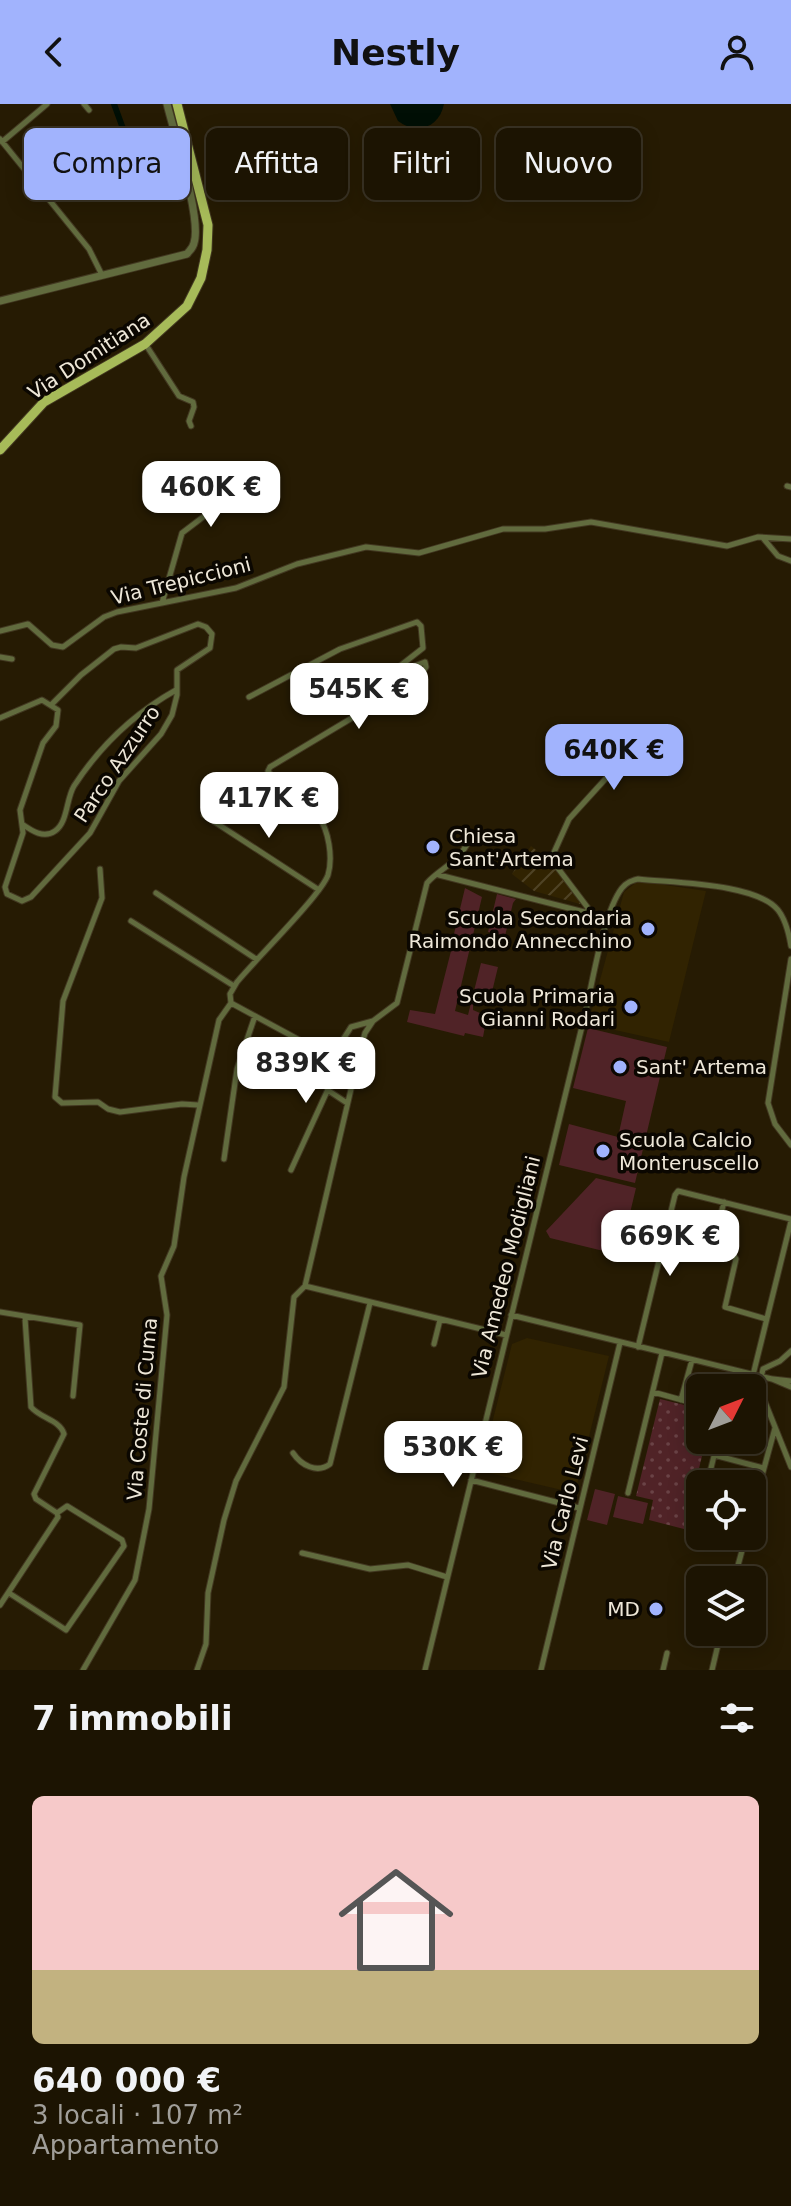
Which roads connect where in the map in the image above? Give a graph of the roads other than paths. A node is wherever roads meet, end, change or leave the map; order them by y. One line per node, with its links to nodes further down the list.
1 (47, 104): 6 (street)
2 (84, 104): 5 (street)
3 (167, 104): 7 (street)
4 (177, 104): 9 (main road, Via Domitiana)
5 (89, 110)
6 (1, 140): 7 (street)
7 (102, 275): 8 (street)
8 (0, 301)
9 (145, 344): 10 (street); 11 (main road, Via Domitiana)
10 (191, 426)
11 (0, 450)
12 (252, 470): 16 (street)
13 (762, 537): 14 (street, Via Trepiccioni); 15 (street); 16 (street, Via Trepiccioni)
14 (791, 539)
15 (791, 561)
16 (162, 603): 17 (street, Via Trepiccioni)
17 (0, 631)
18 (0, 657): 19 (street)
19 (12, 659)
20 (177, 689): 22 (street, Parco Azzurro); 26 (street, Parco Azzurro); 30 (street, Parco Azzurro)
21 (249, 697): 31 (street, Via Coste di Cuma)
22 (52, 704): 23 (street); 26 (street)
23 (0, 718)
24 (623, 738): 34 (street)
25 (204, 815): 31 (street)
26 (22, 824): 30 (street)
27 (466, 846): 29 (street)
28 (100, 869): 50 (street)
29 (439, 875): 34 (street); 43 (street)
30 (5, 887): 33 (street)
31 (319, 890): 38 (street, Via Coste di Cuma)
32 (156, 893): 38 (street)
33 (0, 895)
34 (588, 912): 35 (street)
35 (608, 918): 37 (street, Via Amedeo Modigliani); 59 (street, Via Amedeo Modigliani)
36 (131, 921): 40 (street)
37 (791, 946)
38 (256, 959): 40 (street, Via Coste di Cuma)
39 (791, 959): 51 (street)
40 (234, 986): 41 (street, Via Coste di Cuma)
41 (231, 1003): 42 (street); 50 (street, Via Coste di Cuma)
42 (255, 1016): 46 (street); 52 (street)
43 (373, 1021): 44 (street); 45 (street)
44 (356, 1023): 45 (street); 46 (street)
45 (365, 1033): 47 (street)
46 (334, 1048): 47 (street); 48 (street)
47 (358, 1058): 49 (street)
48 (329, 1091): 49 (street); 53 (street)
49 (347, 1103): 56 (street)
50 (198, 1105): 99 (street, Via Coste di Cuma)
51 (791, 1145)
52 (224, 1159)
53 (291, 1170)
54 (724, 1202): 55 (street); 61 (street); 66 (street)
55 (791, 1220): 61 (street)
56 (305, 1286): 57 (street); 100 (street)
57 (370, 1303): 62 (street); 84 (street)
58 (0, 1312): 60 (street)
59 (511, 1315): 63 (street, Via Amedeo Modigliani); 64 (street)
60 (25, 1318): 79 (street); 92 (street)
61 (766, 1319): 72 (street)
62 (440, 1320): 63 (street); 65 (street)
63 (506, 1335): 89 (street, Via Amedeo Modigliani)
64 (620, 1343): 66 (street); 91 (street, Via Carlo Levi)
65 (434, 1344)
66 (638, 1347): 68 (street)
67 (791, 1351): 70 (street)
68 (662, 1353): 69 (street); 78 (street)
69 (692, 1360): 71 (street); 80 (street)
70 (780, 1361): 73 (street); 74 (street)
71 (749, 1374)
72 (753, 1374)
73 (762, 1374)
74 (780, 1374): 76 (street); 77 (street)
75 (766, 1378): 76 (street)
76 (772, 1379): 77 (street)
77 (791, 1384)
78 (653, 1392): 80 (street); 90 (street)
79 (73, 1396)
80 (681, 1400): 81 (street)
81 (686, 1401)
82 (766, 1404): 83 (street)
83 (775, 1427): 86 (street); 87 (street)
84 (293, 1453)
85 (714, 1455): 87 (street); 88 (street)
86 (791, 1467)
87 (763, 1468)
88 (710, 1470)
89 (471, 1480): 91 (street); 94 (street, Via Amedeo Modigliani)
90 (628, 1493)
91 (579, 1508): 102 (street, Via Carlo Levi)
92 (57, 1513): 95 (street); 95 (street)
93 (302, 1553): 94 (street)
94 (447, 1577): 101 (street, Via Amedeo Modigliani)
95 (8, 1593): 96 (street)
96 (0, 1605)
97 (718, 1646): 104 (street)
98 (667, 1653): 103 (street)
99 (83, 1670)
100 (197, 1670)
101 (425, 1670)
102 (541, 1670)
103 (663, 1670)
104 (712, 1670)

